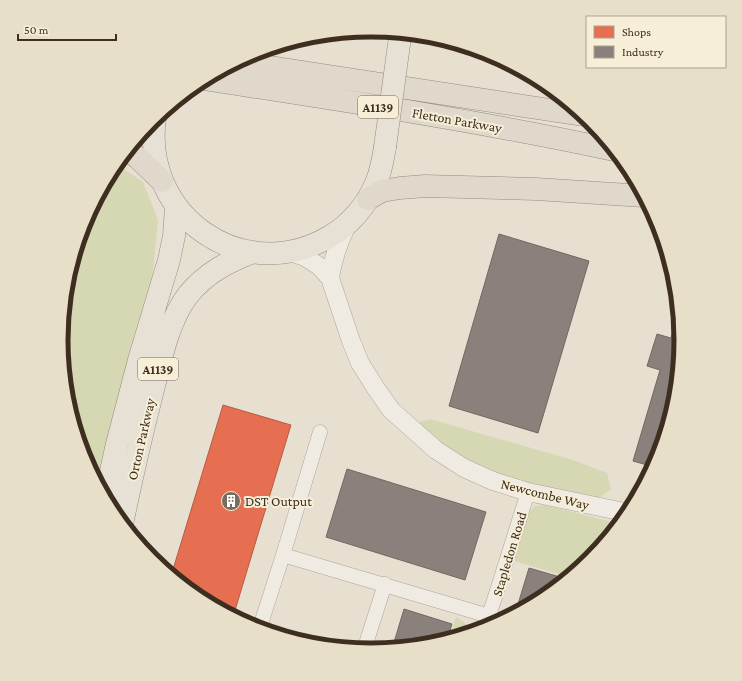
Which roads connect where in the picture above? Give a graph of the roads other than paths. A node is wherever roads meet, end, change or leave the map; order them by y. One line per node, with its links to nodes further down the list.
1 (399, 39): 10 (main road, bridge)
2 (247, 64): 4 (highway, Fletton Parkway / A1139)
3 (215, 81): 6 (highway, Fletton Parkway / A1139)
4 (572, 113)
5 (155, 127): 8 (main road)
6 (606, 148)
7 (132, 153): 8 (highway)
8 (162, 181): 11 (main road)
9 (638, 196): 10 (highway)
10 (368, 199): 12 (main road)
11 (176, 207): 13 (main road); 17 (main road, Orton Parkway / A1139)
12 (348, 223): 14 (main road); 15 (street, Newcombe Way)
13 (253, 252): 14 (main road); 20 (main road, Orton Parkway / A1139)
14 (290, 252): 15 (street, Newcombe Way)
15 (330, 278): 18 (street, Newcombe Way)
16 (320, 432): 21 (street)
17 (107, 490)
18 (528, 492): 19 (street, Newcombe Way); 23 (street, Stapledon Road)
19 (621, 511)
20 (124, 516)
21 (283, 555): 22 (street, Stapledon Road); 25 (street)
22 (385, 584): 24 (street, Stapledon Road); 26 (street)
23 (490, 620)
24 (487, 621)
25 (261, 623)
26 (366, 644)

